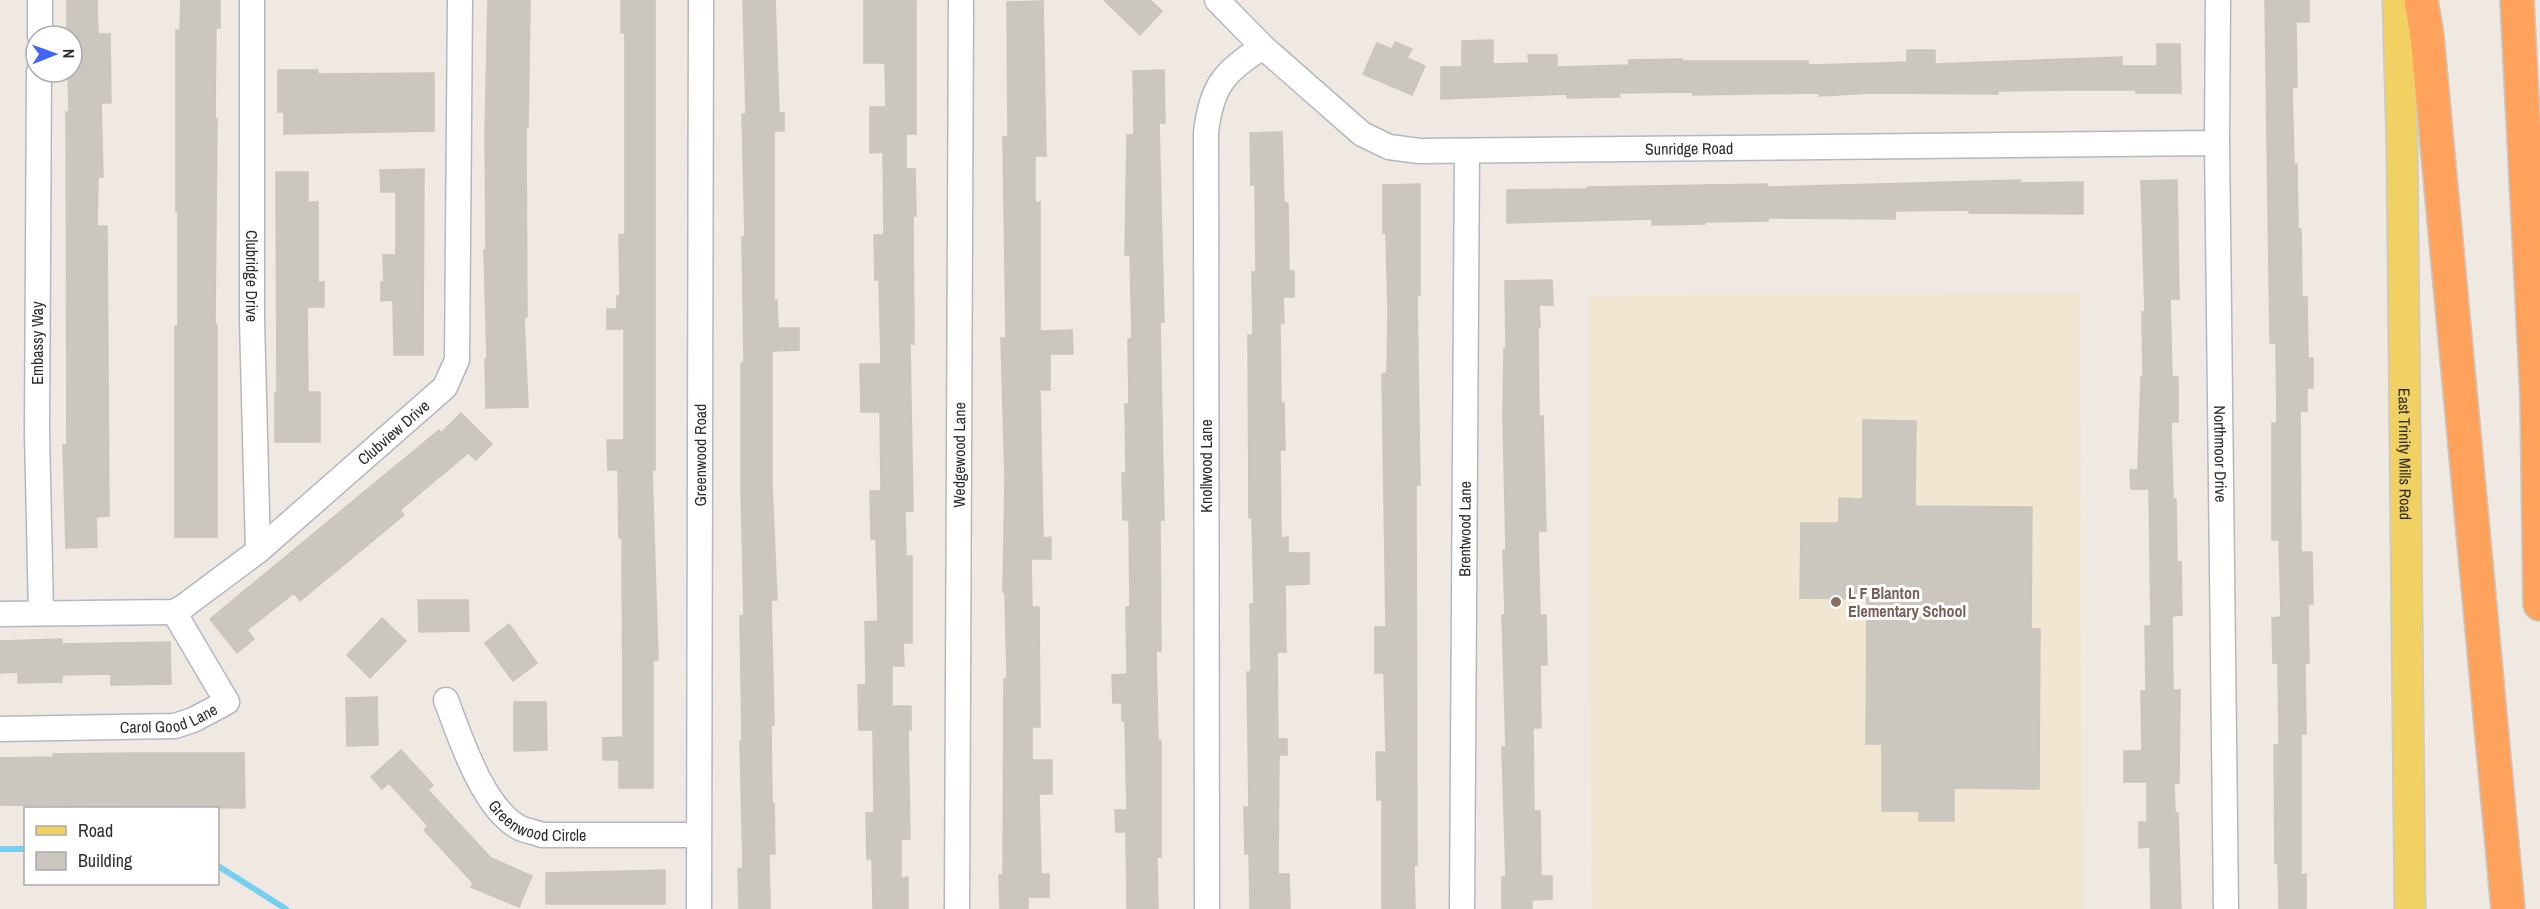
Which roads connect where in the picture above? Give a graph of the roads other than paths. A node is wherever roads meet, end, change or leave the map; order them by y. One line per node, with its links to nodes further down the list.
1 (40, 0): 11 (street)
2 (252, 0): 16 (street, Clubridge Drive)
3 (460, 0): 16 (street, Clubview Drive)
4 (702, 0): 23 (street, Greenwood Road)
5 (961, 0): 25 (street, Wedgewood Lane)
6 (1217, 0): 12 (street, Sunridge Road)
7 (2218, 0): 14 (street, Northmoor Drive)
8 (2398, 0): 29 (main road, East Trinity Mills Road)
9 (2421, 0): 30 (highway)
10 (2517, 0): 17 (highway)
11 (40, 24)
12 (1263, 47): 15 (street, Sunridge Road); 26 (street, Knollwood Lane)
13 (39, 84): 19 (street, Embassy Way)
14 (2217, 143): 15 (street, Sunridge Road); 28 (street, Northmoor Drive)
15 (1467, 151): 27 (street, Brentwood Lane)
16 (258, 551): 18 (street, Clubview Drive)
17 (2540, 604)
18 (174, 612): 19 (street); 22 (street, Carol Good Lane)
19 (40, 613): 20 (street)
20 (0, 614)
21 (446, 700): 23 (street, Greenwood Circle)
22 (0, 729)
23 (697, 835): 24 (street, Greenwood Road)
24 (699, 909)
25 (957, 909)
26 (1207, 909)
27 (1462, 909)
28 (2226, 909)
29 (2410, 909)
30 (2508, 909)

